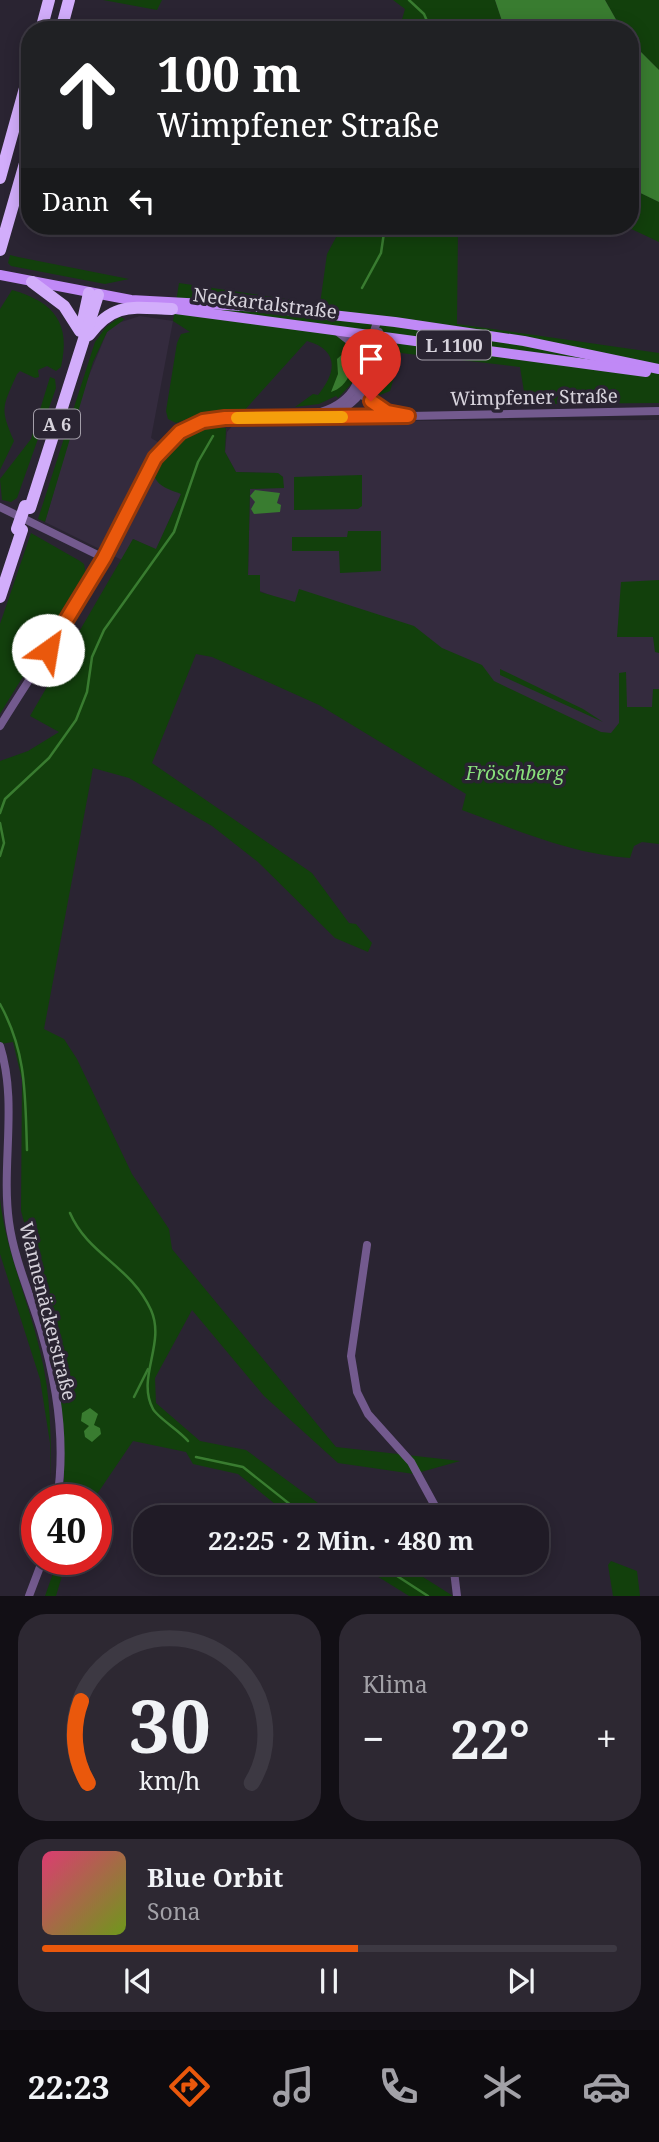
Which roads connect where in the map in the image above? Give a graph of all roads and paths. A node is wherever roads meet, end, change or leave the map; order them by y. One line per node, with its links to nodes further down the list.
1 (49, 0): 3 (highway)
2 (69, 0): 4 (highway)
3 (43, 21)
4 (63, 21)
5 (21, 102): 7 (highway)
6 (21, 177): 8 (highway)
7 (0, 178)
8 (0, 250)
9 (0, 275): 10 (main road, Neckartalstraße / L 1100)
10 (32, 282): 11 (main road, Neckartalstraße / L 1100); 16 (highway)
11 (94, 294): 12 (main road, Neckartalstraße / L 1100); 16 (highway)
12 (158, 303): 13 (main road, Neckartalstraße / L 1100); 14 (main road, Neckartalstraße / L 1100)
13 (172, 309): 15 (main road, Neckartalstraße / L 1100); 16 (highway)
14 (378, 320): 17 (street); 19 (main road, Neckartalstraße / L 1100)
15 (331, 330): 17 (main road, Neckartalstraße / L 1100); 18 (street)
16 (83, 336): 27 (highway, bridge)
17 (376, 336): 18 (street); 19 (main road, Neckartalstraße / L 1100); 21 (street)
18 (365, 367): 20 (street)
19 (659, 371)
20 (351, 393): 21 (street, Wimpfener Straße); 24 (street, Wimpfener Straße)
21 (362, 394): 23 (street, Wimpfener Straße); 25 (street)
22 (659, 411): 23 (street, Wimpfener Straße)
23 (408, 416): 25 (street, Wimpfener Straße)
24 (225, 418): 25 (street, Wimpfener Straße); 28 (street, Wimpfener Straße)
25 (326, 418)
26 (0, 507): 28 (street)
27 (19, 530): 29 (highway); 30 (highway)
28 (104, 558): 31 (street, Wimpfener Straße)
29 (0, 581)
30 (0, 597)
31 (0, 726)
32 (0, 1046): 34 (street, Wannenäckerstraße)
33 (367, 1245): 35 (street)
34 (57, 1484)
35 (434, 1505)
36 (37, 1575): 38 (street)
37 (454, 1575): 39 (street)
38 (29, 1596)
39 (457, 1596)

